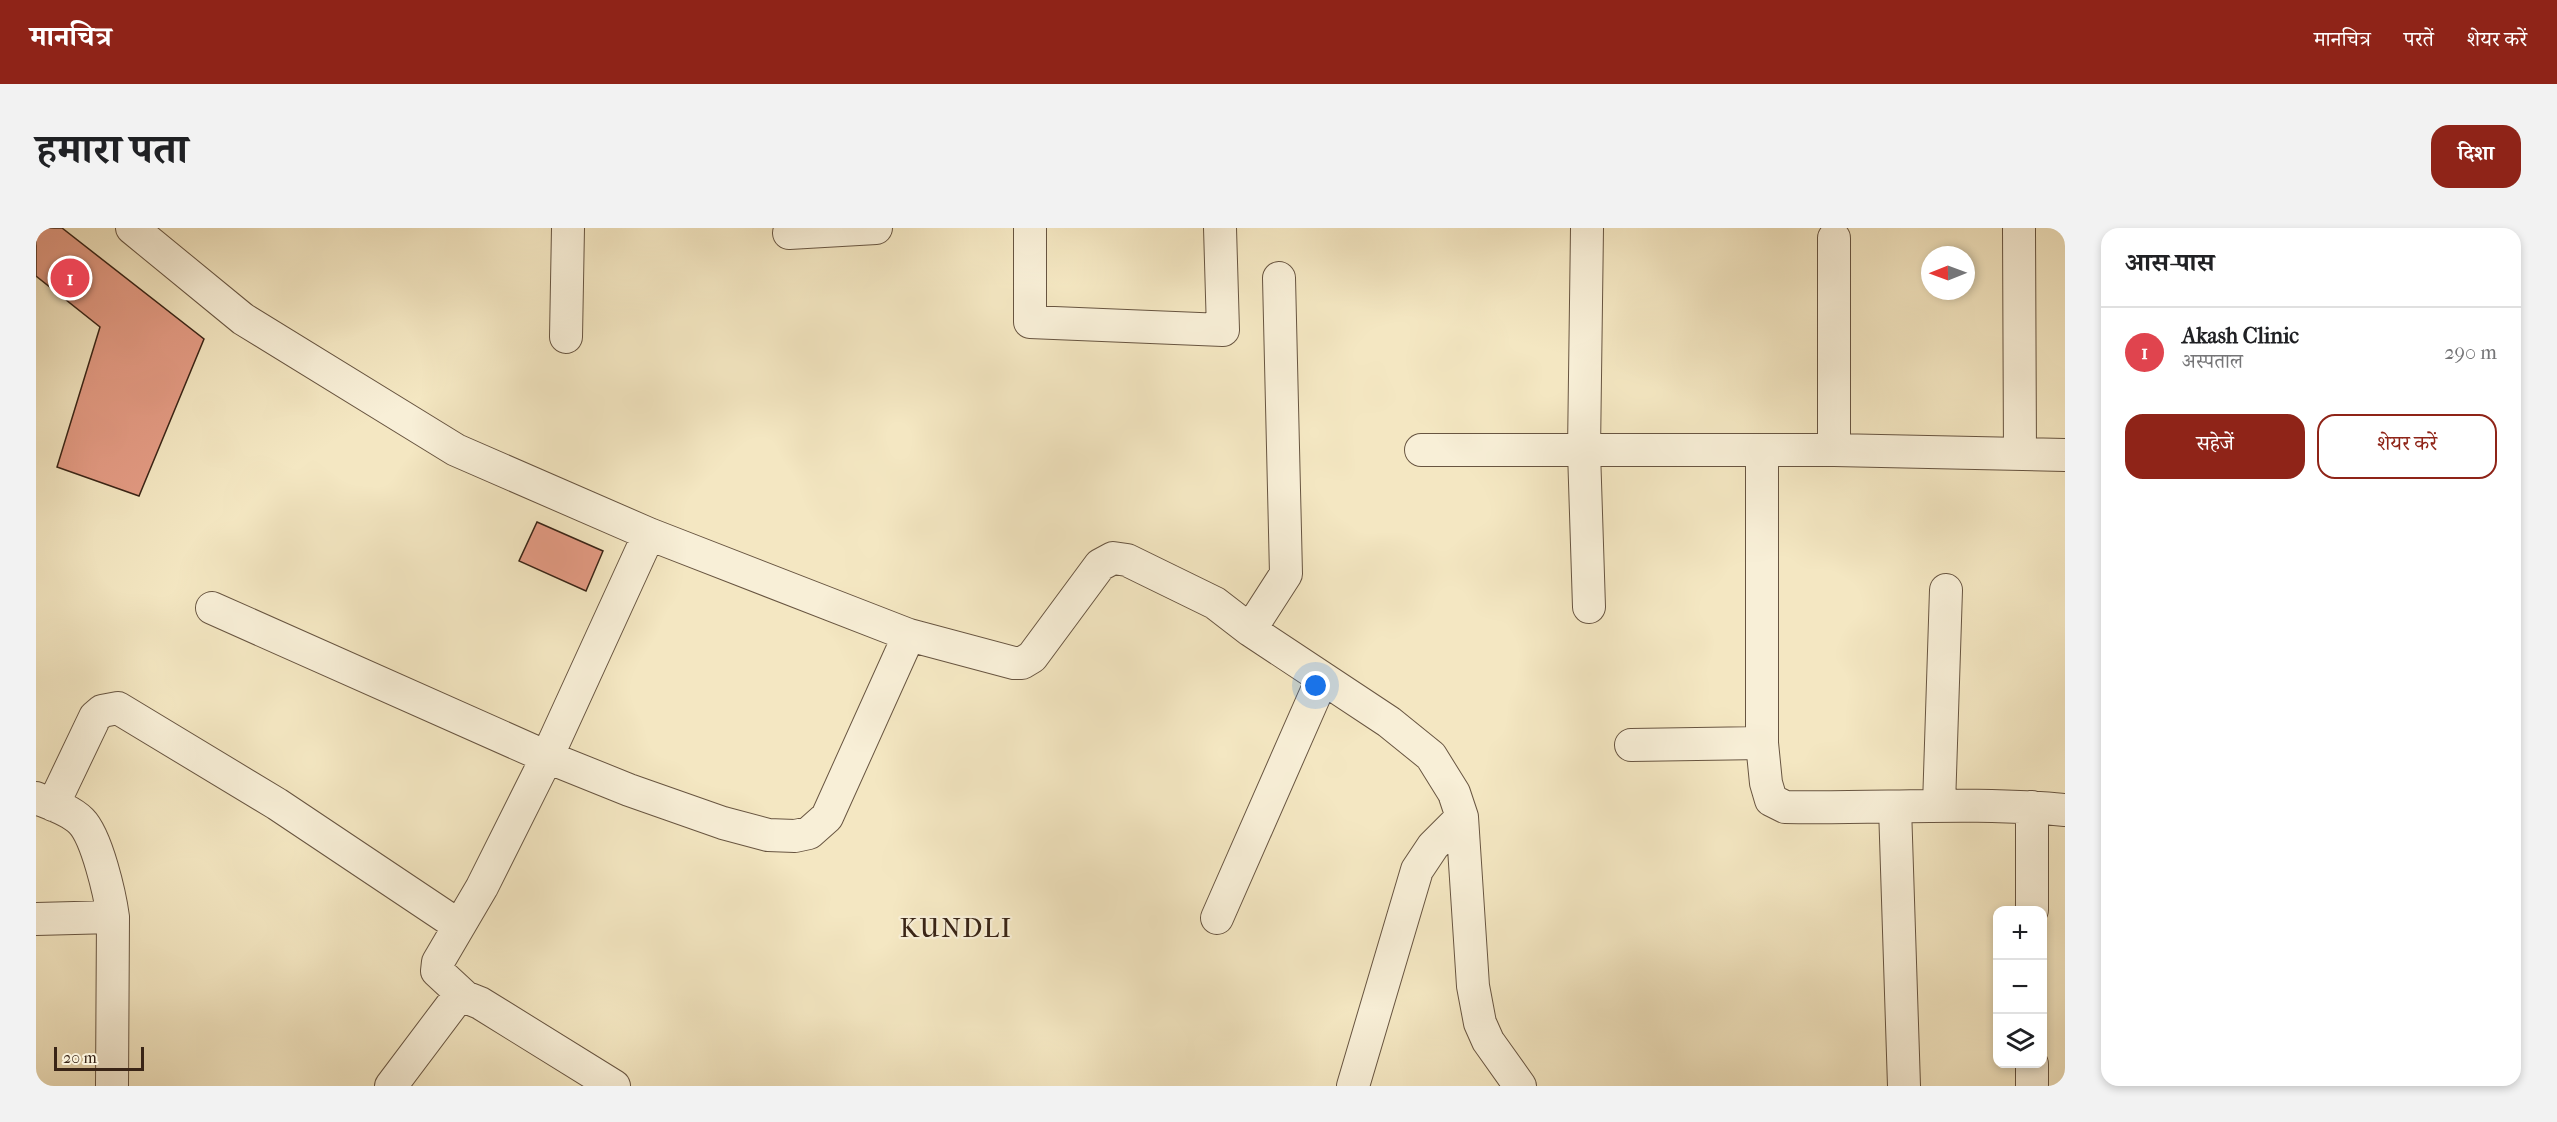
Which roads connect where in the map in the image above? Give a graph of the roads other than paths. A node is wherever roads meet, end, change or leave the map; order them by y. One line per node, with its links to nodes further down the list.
1 (132, 228): 18 (street)
2 (568, 228): 11 (street)
3 (876, 228): 8 (street)
4 (1030, 228): 5 (street)
5 (1220, 228)
6 (1587, 228): 14 (street)
7 (2019, 228): 16 (street)
8 (789, 232)
9 (1834, 238): 13 (street)
10 (1279, 278): 22 (street)
11 (566, 337)
12 (1421, 450): 14 (street)
13 (1834, 450): 15 (street); 16 (street)
14 (1584, 451): 15 (street); 20 (street)
15 (1762, 451): 25 (street)
16 (2020, 454): 17 (street)
17 (2065, 455)
18 (649, 534): 23 (street); 27 (street)
19 (1946, 590): 29 (street)
20 (1589, 607)
21 (212, 609): 27 (street)
22 (1250, 630): 23 (street); 24 (street)
23 (909, 635): 27 (street)
24 (1322, 679): 33 (street); 36 (street)
25 (1762, 743): 26 (street); 30 (street)
26 (1631, 745)
27 (547, 757): 38 (street)
28 (44, 801): 35 (street); 38 (street)
29 (1939, 805): 30 (street); 31 (street)
30 (1894, 807): 46 (street)
31 (2032, 807): 32 (street); 34 (street)
32 (2065, 810)
33 (1462, 818): 44 (street); 45 (street)
34 (2032, 906)
35 (113, 917): 37 (street); 42 (street)
36 (1217, 918)
37 (36, 919)
38 (458, 925): 39 (street)
39 (465, 997): 41 (street); 43 (street)
40 (2032, 1068): 47 (street)
41 (602, 1083)
42 (112, 1086)
43 (391, 1086)
44 (1353, 1086)
45 (1520, 1086)
46 (1904, 1086)
47 (2032, 1086)

